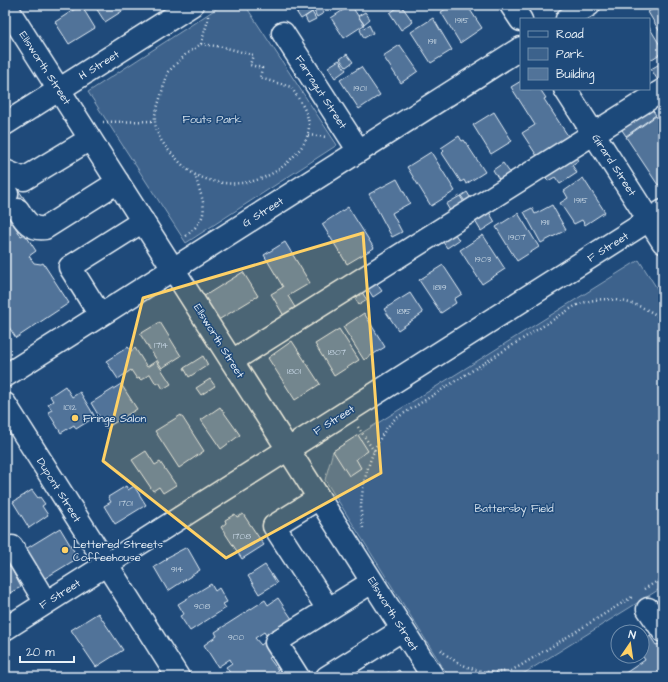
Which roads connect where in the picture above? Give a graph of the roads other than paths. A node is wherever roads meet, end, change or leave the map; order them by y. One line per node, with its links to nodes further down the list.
1 (5, 5): 9 (street, Ellsworth Street)
2 (511, 5): 5 (street)
3 (590, 5): 6 (street)
4 (200, 9): 9 (street, H Street)
5 (520, 18)
6 (569, 18)
7 (283, 33): 15 (street, Farragut Street)
8 (520, 49): 15 (street, G Street)
9 (59, 90): 12 (street, H Street); 13 (street, Ellsworth Street)
10 (566, 90): 14 (street, Girard Street)
11 (663, 90): 14 (street)
12 (5, 124)
13 (85, 131): 16 (street); 17 (street, Ellsworth Street)
14 (593, 133): 19 (street, Girard Street); 24 (street)
15 (360, 151): 22 (street, G Street)
16 (5, 171)
17 (118, 182): 18 (street); 20 (street, Ellsworth Street)
18 (10, 198)
19 (656, 216): 21 (street, Girard Street); 27 (street, F Street)
20 (143, 221): 22 (street, Ellsworth Street); 23 (street)
21 (663, 242)
22 (173, 269): 23 (street, G Street); 24 (street, Ellsworth Street)
23 (100, 315): 25 (street, G Street)
24 (232, 361): 27 (street, Ellsworth Street)
25 (5, 376)
26 (5, 404): 30 (street, Dupont Street)
27 (288, 449): 28 (street, Ellsworth Street); 30 (street, F Street)
28 (319, 498): 31 (street, Ellsworth Street); 34 (street)
29 (12, 547): 33 (street)
30 (107, 564): 33 (street, F Street); 38 (street, Dupont Street)
31 (372, 582): 34 (street); 36 (street, Ellsworth Street)
32 (643, 598): 37 (street)
33 (46, 603): 35 (street, F Street)
34 (328, 609): 39 (street)
35 (5, 629)
36 (402, 630): 40 (street); 41 (street, Ellsworth Street)
37 (663, 631)
38 (178, 677)
39 (298, 677)
40 (327, 677)
41 (433, 677)

